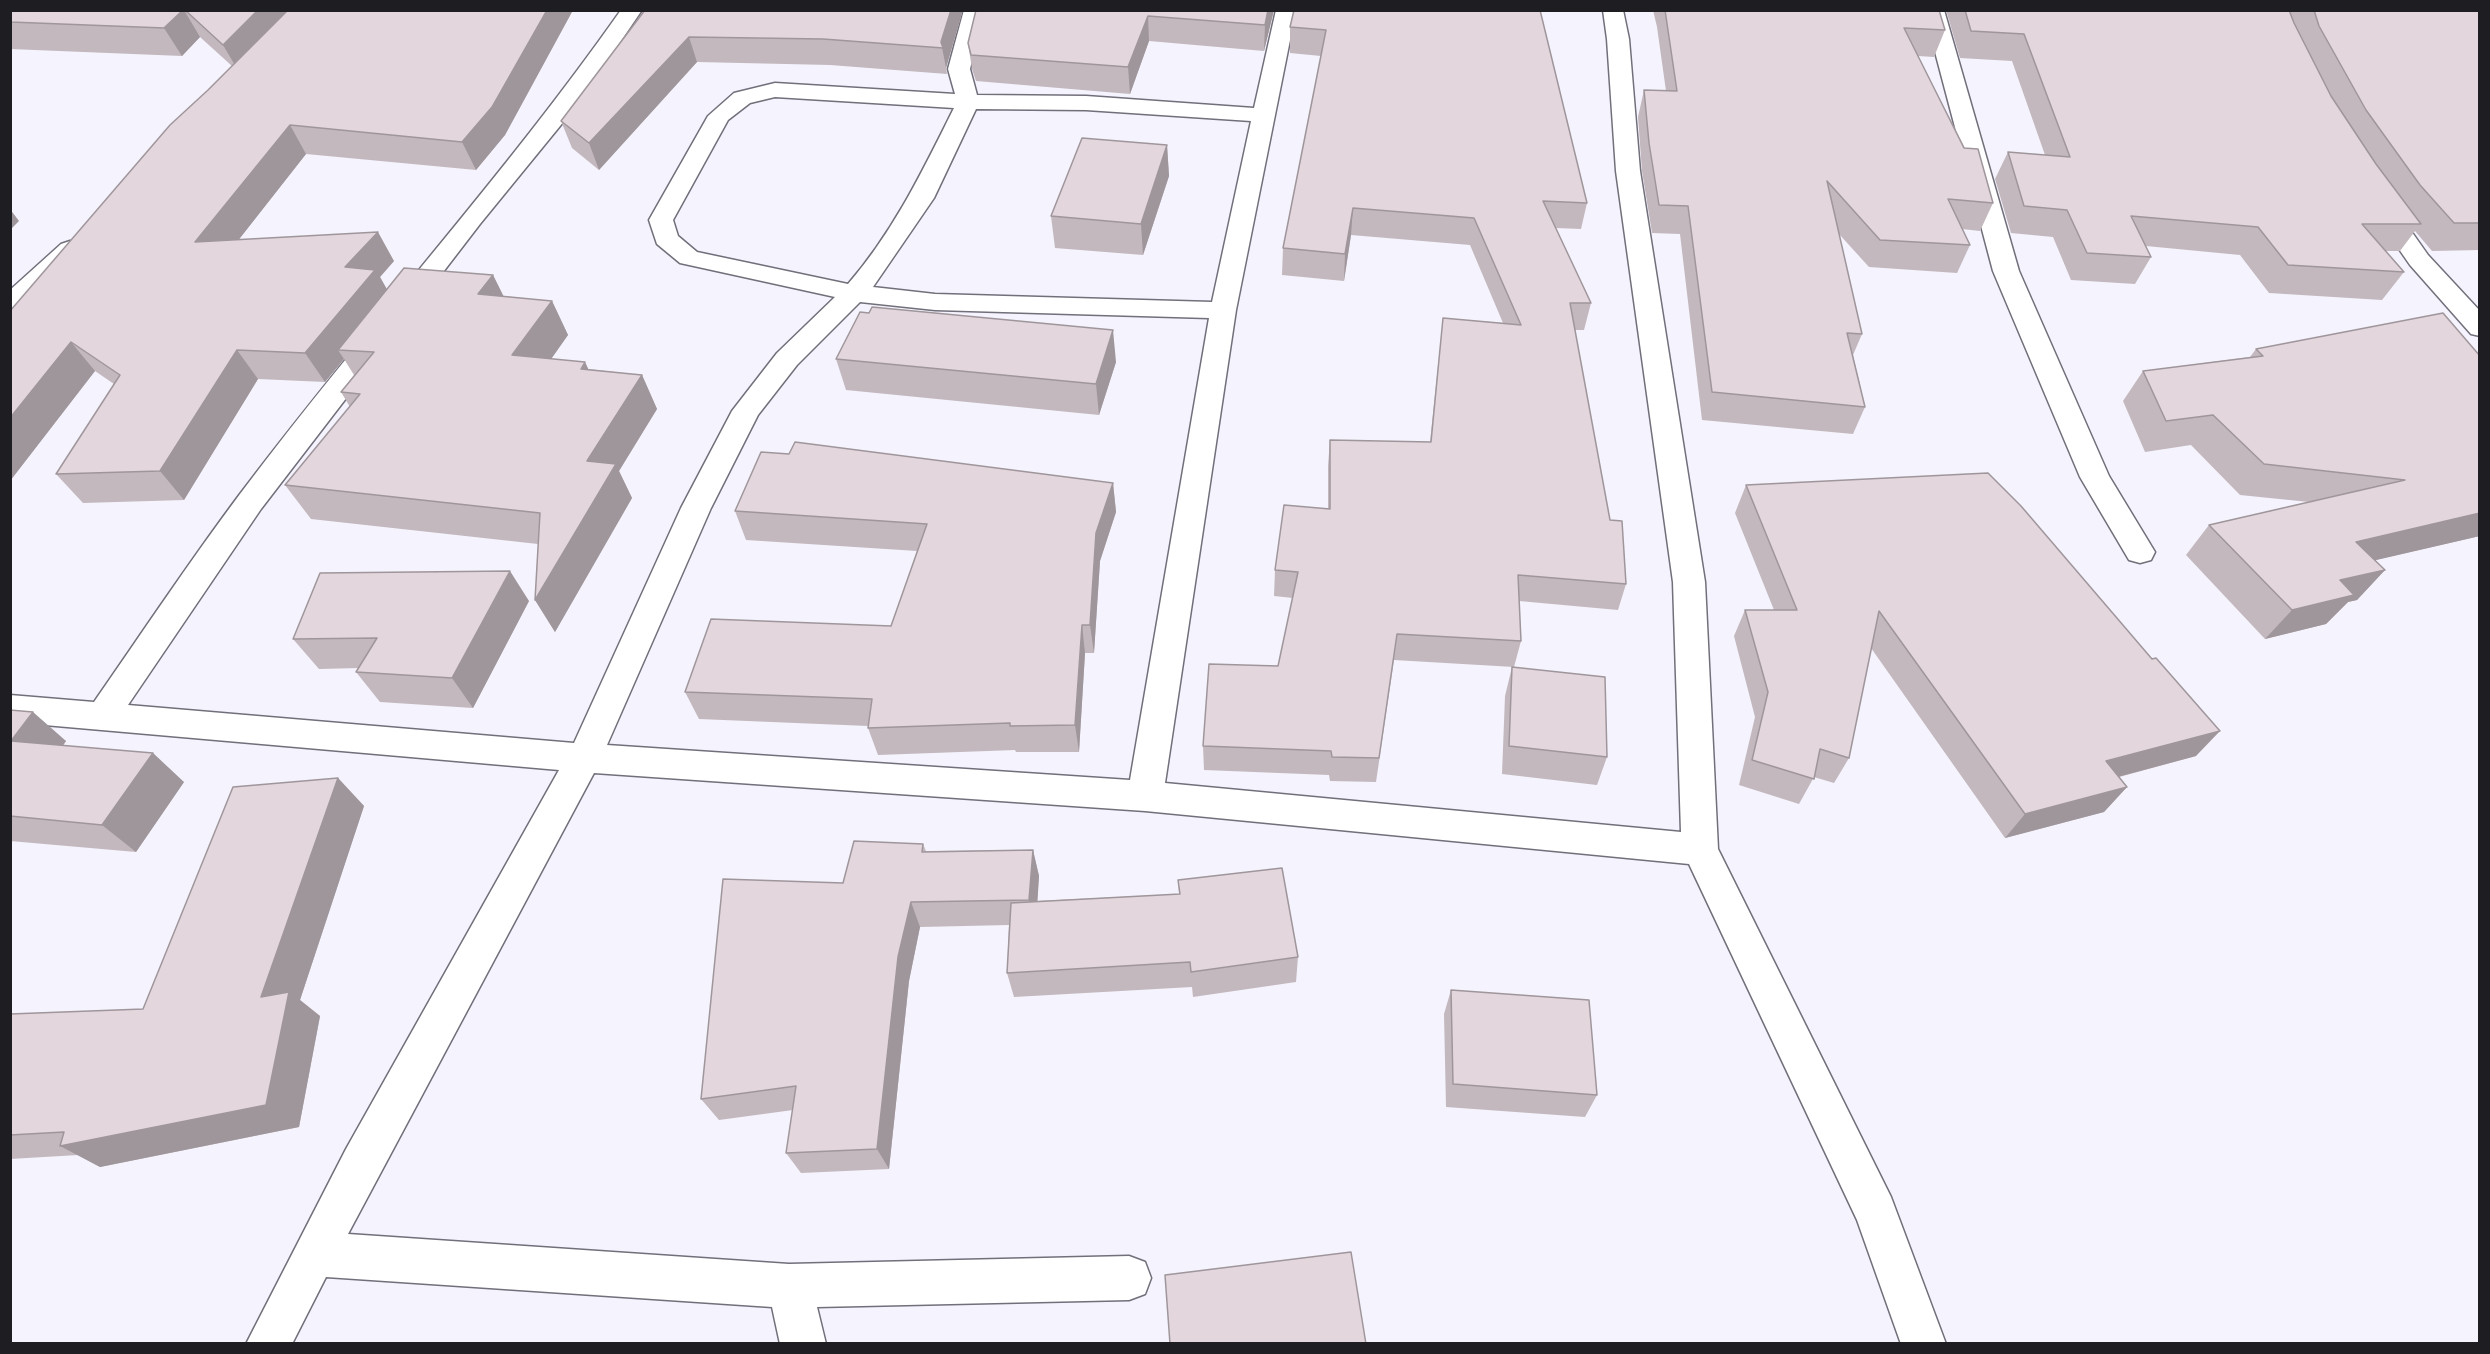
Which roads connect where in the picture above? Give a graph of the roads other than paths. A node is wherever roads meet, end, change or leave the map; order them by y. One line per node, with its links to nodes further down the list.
1 (632, 10): 16 (street)
2 (974, 10): 6 (street)
3 (1286, 10): 7 (street)
4 (1613, 10): 19 (street)
5 (1934, 10): 14 (street)
6 (968, 102): 7 (street); 10 (street); 10 (street)
7 (1265, 115): 12 (street)
8 (2366, 184): 13 (street)
9 (89, 231): 11 (street)
10 (855, 293): 12 (street); 17 (street)
11 (10, 305)
12 (1223, 310): 18 (street)
13 (2480, 328)
14 (2140, 552)
15 (10, 708): 16 (street)
16 (104, 715): 17 (street)
17 (584, 759): 18 (street); 20 (street)
18 (1145, 796): 19 (street)
19 (1700, 849): 25 (street)
20 (314, 1254): 22 (street); 23 (street)
21 (1129, 1278): 22 (street)
22 (789, 1286): 24 (street)
23 (268, 1344)
24 (803, 1344)
25 (1924, 1344)

